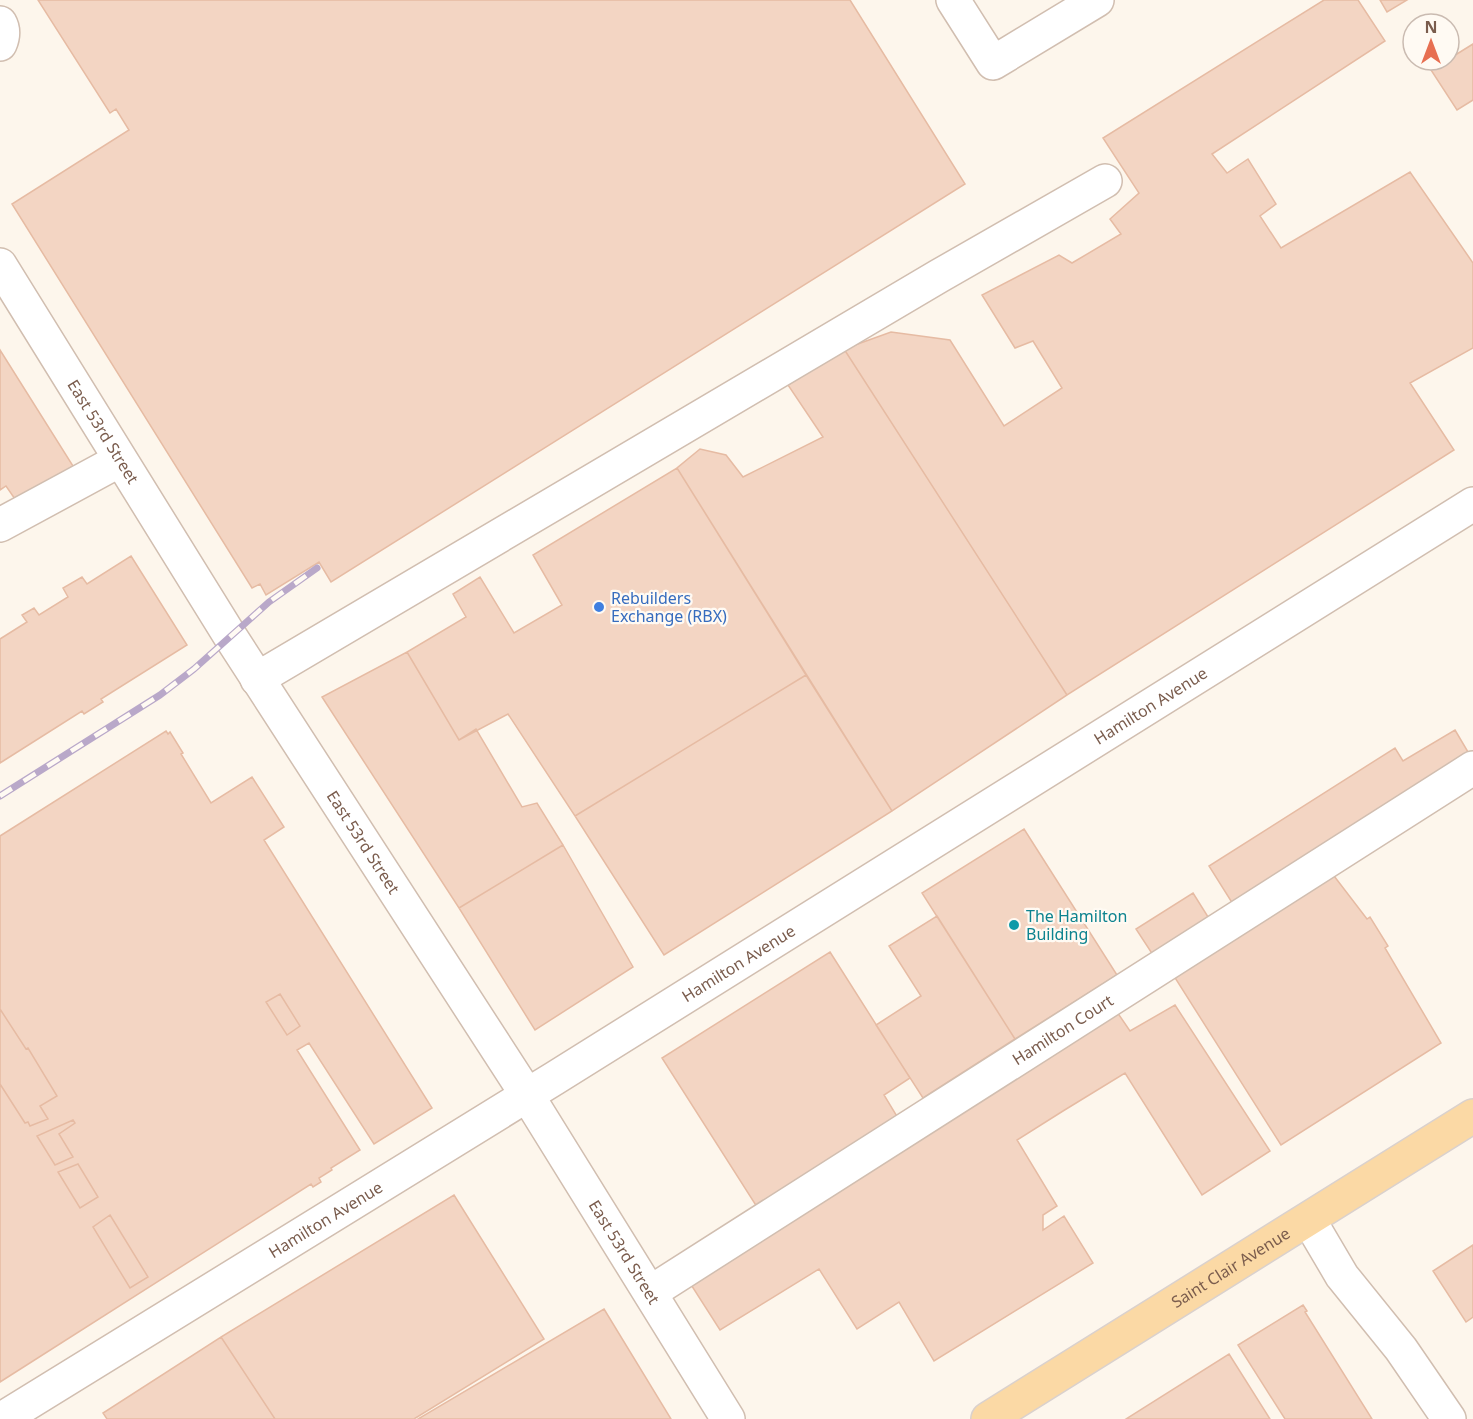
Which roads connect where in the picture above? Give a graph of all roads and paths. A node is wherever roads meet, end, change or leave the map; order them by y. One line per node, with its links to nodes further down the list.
1 (953, 0): 2 (street)
2 (1097, 0)
3 (0, 23): 4 (street)
4 (0, 44)
5 (1105, 181): 10 (street)
6 (0, 265): 7 (street, East 53rd Street)
7 (120, 460): 9 (street); 10 (street, East 53rd Street)
8 (1473, 504): 12 (street, Hamilton Avenue)
9 (0, 525)
10 (257, 679): 12 (street, East 53rd Street)
11 (1473, 768): 15 (street, Hamilton Court)
12 (527, 1095): 15 (street, East 53rd Street); 16 (street, Hamilton Avenue)
13 (1473, 1116): 14 (main road, Saint Clair Avenue)
14 (1310, 1220): 18 (main road, Saint Clair Avenue); 19 (street)
15 (651, 1292): 17 (street, East 53rd Street)
16 (2, 1419)
17 (728, 1419)
18 (988, 1419)
19 (1449, 1419)

